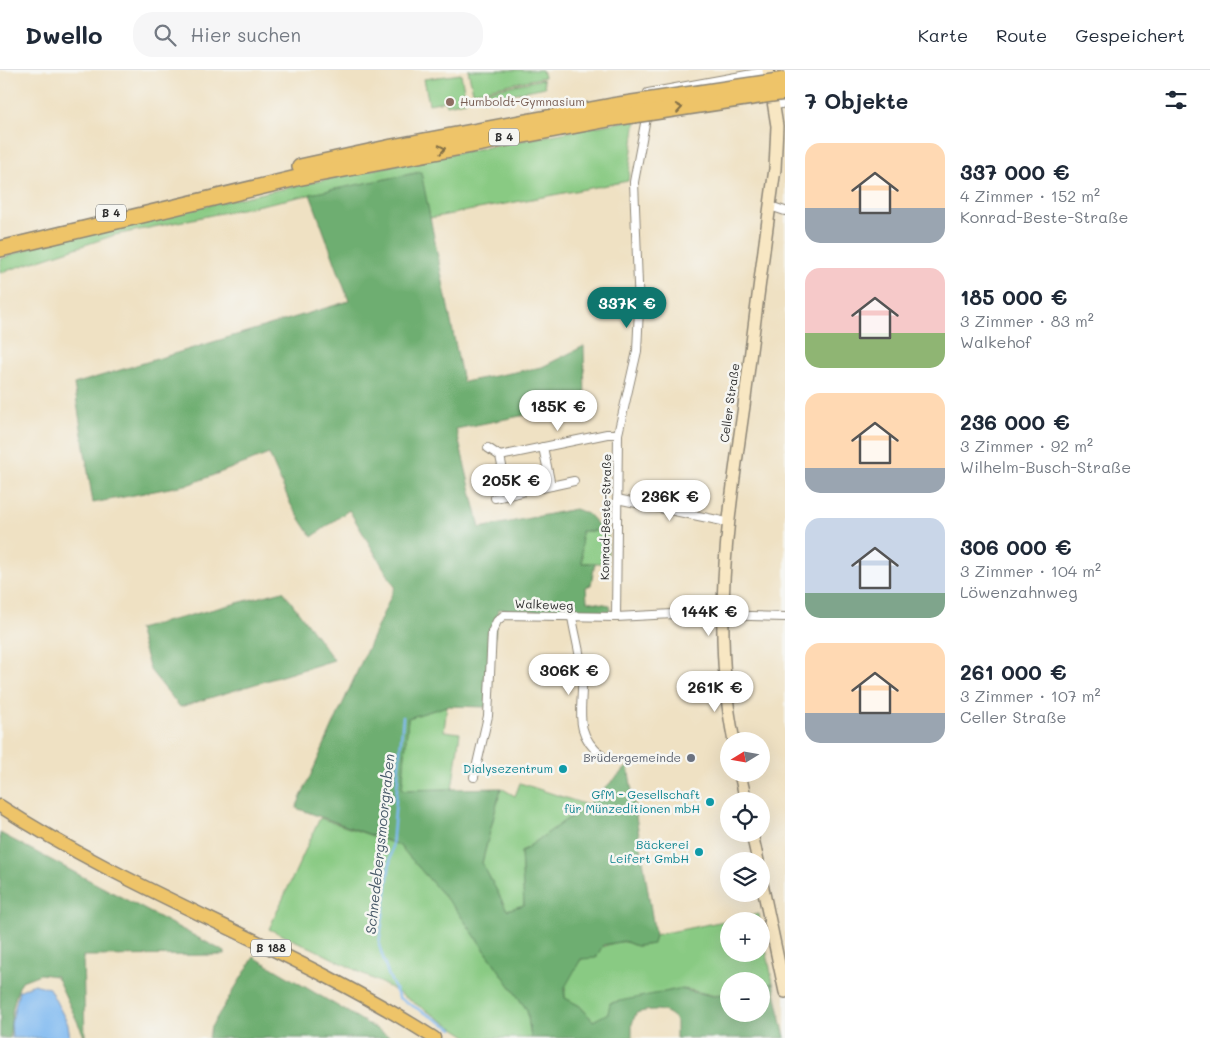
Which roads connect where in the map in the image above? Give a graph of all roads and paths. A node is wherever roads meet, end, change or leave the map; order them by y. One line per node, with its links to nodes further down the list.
1 (769, 70): 4 (street, Celler Straße); 11 (street, Konrad-Beste-Straße)
2 (785, 80): 5 (highway, B 4, bridge)
3 (785, 92): 5 (highway, B 4, one-way to 3, bridge)
4 (780, 104): 7 (street, Celler Straße)
5 (613, 112): 6 (highway, B 4)
6 (375, 156): 9 (highway, B 4); 10 (highway, B 4)
7 (770, 206): 8 (street); 22 (street, Celler Straße)
8 (785, 211)
9 (0, 240)
10 (0, 249)
11 (618, 434): 12 (street); 21 (street, Konrad-Beste-Straße)
12 (543, 447): 14 (street); 16 (street)
13 (488, 448): 14 (street)
14 (500, 456): 19 (street)
15 (574, 481): 16 (street)
16 (551, 486): 17 (street)
17 (542, 488)
18 (522, 492): 19 (street)
19 (508, 495): 20 (street)
20 (495, 498)
21 (617, 499): 22 (street); 26 (street, Konrad-Beste-Straße)
22 (727, 522): 23 (street, Celler Straße)
23 (722, 616): 25 (street, Walkeweg); 26 (street, Walkeweg); 27 (street, Celler Straße)
24 (572, 617): 26 (street, Walkeweg); 28 (street); 29 (street, Walkeweg)
25 (785, 617)
26 (616, 618)
27 (733, 732)
28 (602, 756)
29 (474, 777)
30 (0, 806): 34 (main road, B 188)
31 (767, 902): 32 (street)
32 (781, 957): 33 (street)
33 (785, 992)
34 (434, 1038)

